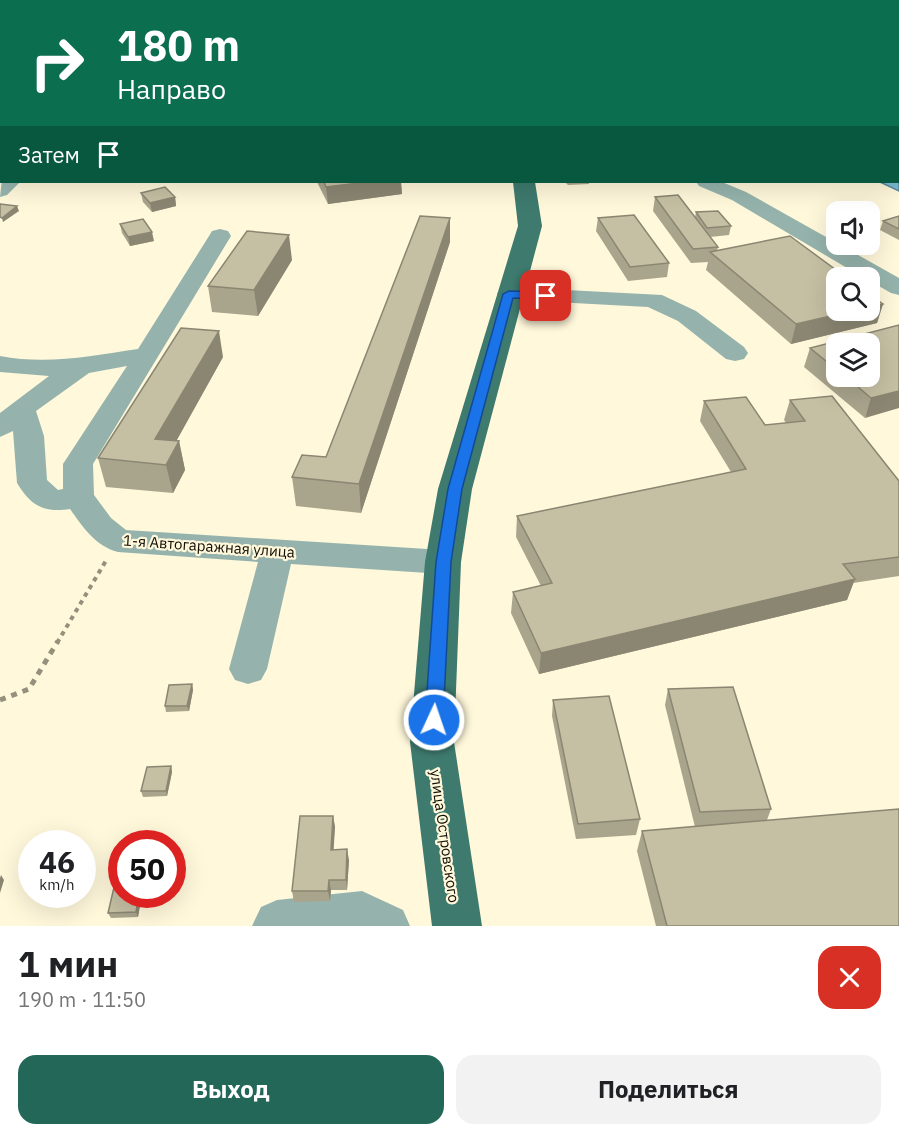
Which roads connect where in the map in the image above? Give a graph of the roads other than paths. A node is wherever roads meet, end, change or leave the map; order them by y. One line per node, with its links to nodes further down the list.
1 (524, 183): 5 (main road, улица Островского)
2 (708, 183): 4 (street)
3 (220, 236): 7 (street)
4 (899, 288)
5 (509, 294): 6 (street); 13 (main road, улица Островского)
6 (735, 353)
7 (147, 355): 9 (street); 11 (street)
8 (0, 364): 9 (street)
9 (84, 364): 10 (street)
10 (11, 419): 11 (street)
11 (78, 497): 12 (street, 1-я Автогаражная улица)
12 (277, 551): 13 (street, 1-я Автогаражная улица); 14 (street)
13 (443, 562): 17 (main road, улица Островского)
14 (248, 669)
15 (275, 926): 16 (street)
16 (387, 926)
17 (457, 926)

